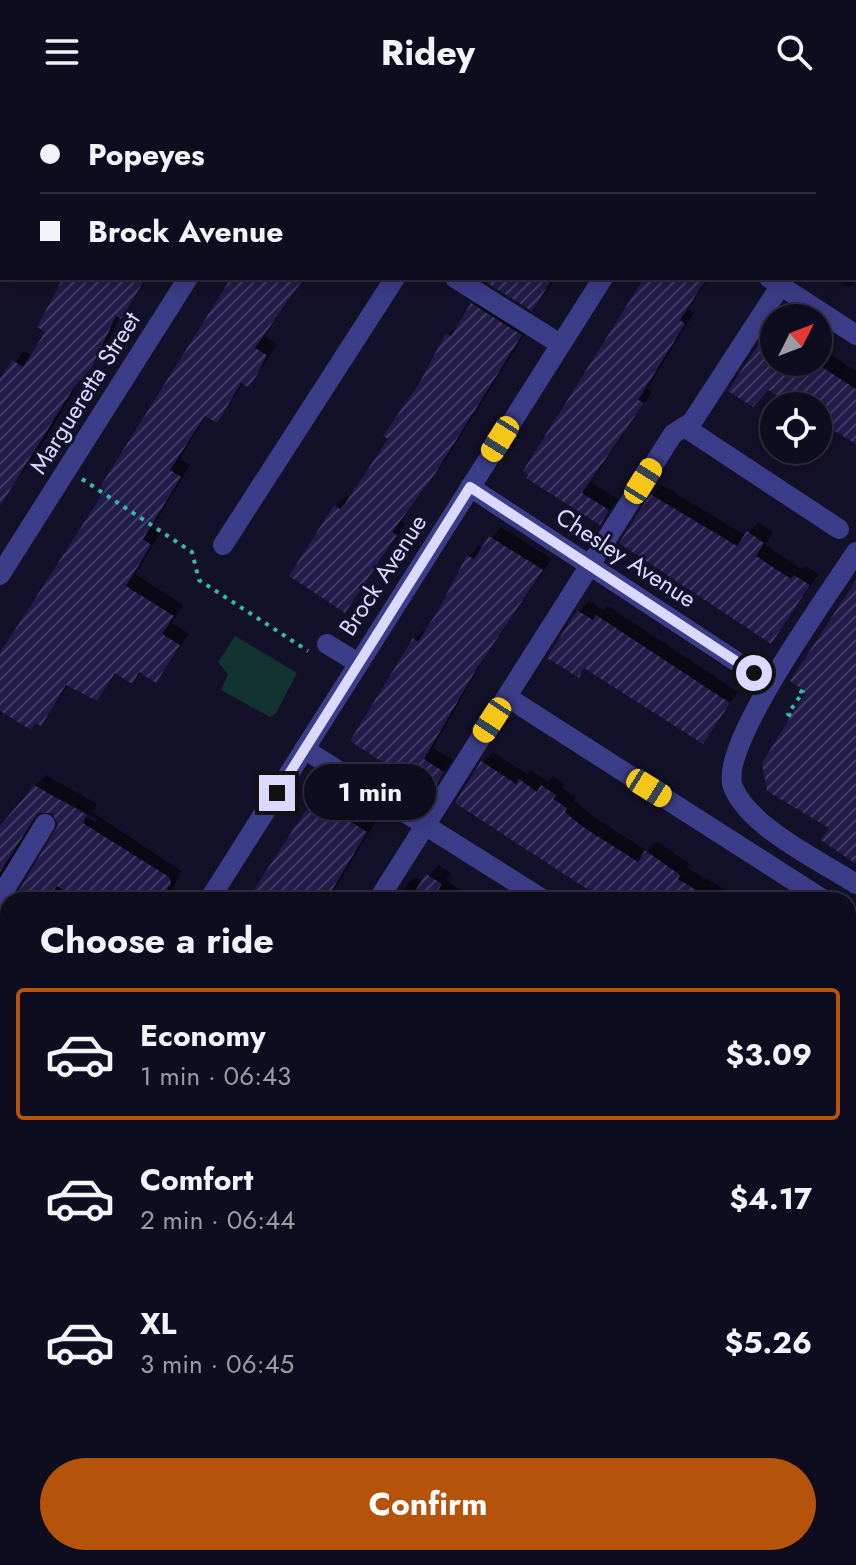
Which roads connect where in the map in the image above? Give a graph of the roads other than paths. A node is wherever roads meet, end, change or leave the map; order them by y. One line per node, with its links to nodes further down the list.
1 (187, 280): 14 (street, Margueretta Street)
2 (394, 280): 11 (street)
3 (458, 280): 7 (street)
4 (602, 280): 7 (street, Brock Avenue)
5 (783, 283): 6 (street); 8 (street)
6 (856, 335)
7 (560, 344): 9 (street, Brock Avenue)
8 (686, 428): 10 (street); 13 (street)
9 (470, 487): 13 (street, Chesley Avenue); 16 (street, Brock Avenue)
10 (839, 529)
11 (223, 545)
12 (856, 552): 21 (street)
13 (591, 566): 17 (street, Chesley Avenue); 18 (street)
14 (0, 575)
15 (318, 648): 16 (street)
16 (358, 663): 19 (street, Brock Avenue)
17 (754, 673)
18 (507, 697): 22 (street); 23 (street)
19 (304, 749): 22 (street); 27 (street, Brock Avenue)
20 (45, 824): 26 (street)
21 (765, 825): 23 (street); 24 (street)
22 (425, 826): 28 (street); 29 (street)
23 (748, 851): 30 (street)
24 (836, 871): 25 (street); 31 (street)
25 (856, 884)
26 (3, 892)
27 (214, 892)
28 (383, 892)
29 (531, 892)
30 (810, 892)
31 (824, 892)

